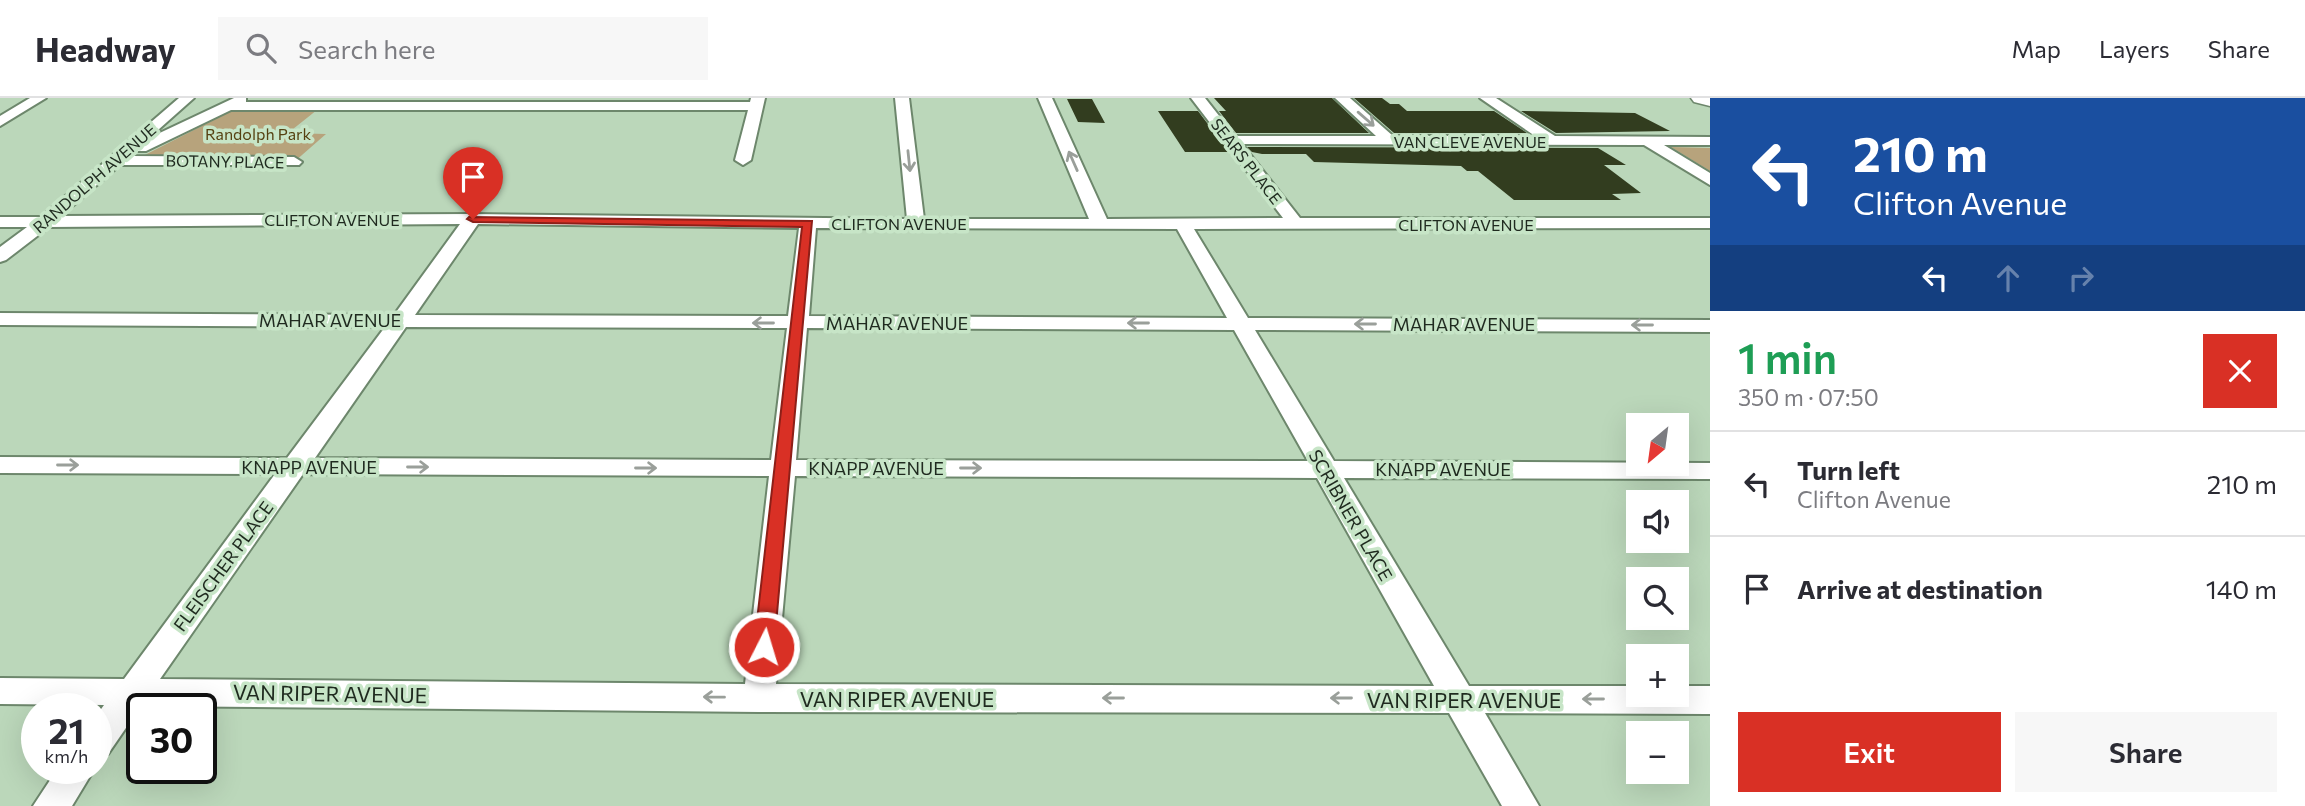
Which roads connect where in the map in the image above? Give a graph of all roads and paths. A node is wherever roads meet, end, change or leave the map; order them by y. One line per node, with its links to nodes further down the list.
1 (39, 98): 13 (street)
2 (187, 98): 19 (street, RANDOLPH AVENUE)
3 (245, 98): 12 (street)
4 (902, 98): 31 (street, one-way to 31)
5 (1045, 98): 27 (street, one-way to 5)
6 (1198, 98): 14 (street, SEARS PLACE)
7 (1342, 98): 15 (street, one-way to 15)
8 (1487, 98): 16 (street)
9 (1700, 98): 11 (main road)
10 (757, 102): 12 (street); 20 (street)
11 (1710, 102)
12 (228, 106): 19 (street)
13 (0, 122)
14 (1231, 140): 15 (street, VAN CLEVE AVENUE); 29 (street, SEARS PLACE)
15 (1390, 141): 16 (street, VAN CLEVE AVENUE)
16 (1552, 141): 17 (street, VAN CLEVE AVENUE)
17 (1647, 141): 18 (street, VAN CLEVE AVENUE); 22 (street)
18 (1710, 141)
19 (115, 160): 21 (street, BOTANY PLACE); 24 (street, RANDOLPH AVENUE)
20 (743, 160)
21 (294, 162)
22 (1710, 180)
23 (473, 219): 24 (street, CLIFTON AVENUE); 26 (street, CLIFTON AVENUE); 34 (street, FLEISCHER PLACE)
24 (47, 220): 25 (street, CLIFTON AVENUE); 32 (street, RANDOLPH AVENUE)
25 (0, 222)
26 (808, 223): 31 (street, CLIFTON AVENUE); 35 (street)
27 (1100, 223): 28 (street, CLIFTON AVENUE); 31 (street, CLIFTON AVENUE)
28 (1181, 223): 29 (street, CLIFTON AVENUE); 36 (street, SCRIBNER PLACE)
29 (1296, 223): 30 (street, CLIFTON AVENUE)
30 (1710, 223)
31 (916, 224)
32 (0, 257)
33 (0, 319): 34 (street, MAHAR AVENUE)
34 (399, 320): 35 (street, MAHAR AVENUE, one-way to 34); 39 (street, FLEISCHER PLACE)
35 (796, 323): 36 (street, MAHAR AVENUE, one-way to 35); 40 (street)
36 (1238, 323): 37 (street, MAHAR AVENUE, one-way to 36); 41 (street, SCRIBNER PLACE)
37 (1710, 326)
38 (0, 465): 39 (street, KNAPP AVENUE, one-way to 39)
39 (294, 467): 40 (street, KNAPP AVENUE, one-way to 40); 44 (street, FLEISCHER PLACE)
40 (781, 468): 41 (street, KNAPP AVENUE, one-way to 41); 45 (street)
41 (1323, 468): 42 (street, KNAPP AVENUE); 46 (street, SCRIBNER PLACE)
42 (1710, 471)
43 (0, 691): 44 (street, VAN RIPER AVENUE)
44 (133, 691): 45 (street, VAN RIPER AVENUE, one-way to 44); 48 (street, FLEISCHER PLACE)
45 (759, 698): 46 (street, VAN RIPER AVENUE, one-way to 45)
46 (1458, 698): 47 (street, VAN RIPER AVENUE, one-way to 46); 51 (street, SCRIBNER PLACE)
47 (1710, 700)
48 (112, 721)
49 (67, 784): 50 (street)
50 (51, 806)
51 (1521, 806)

